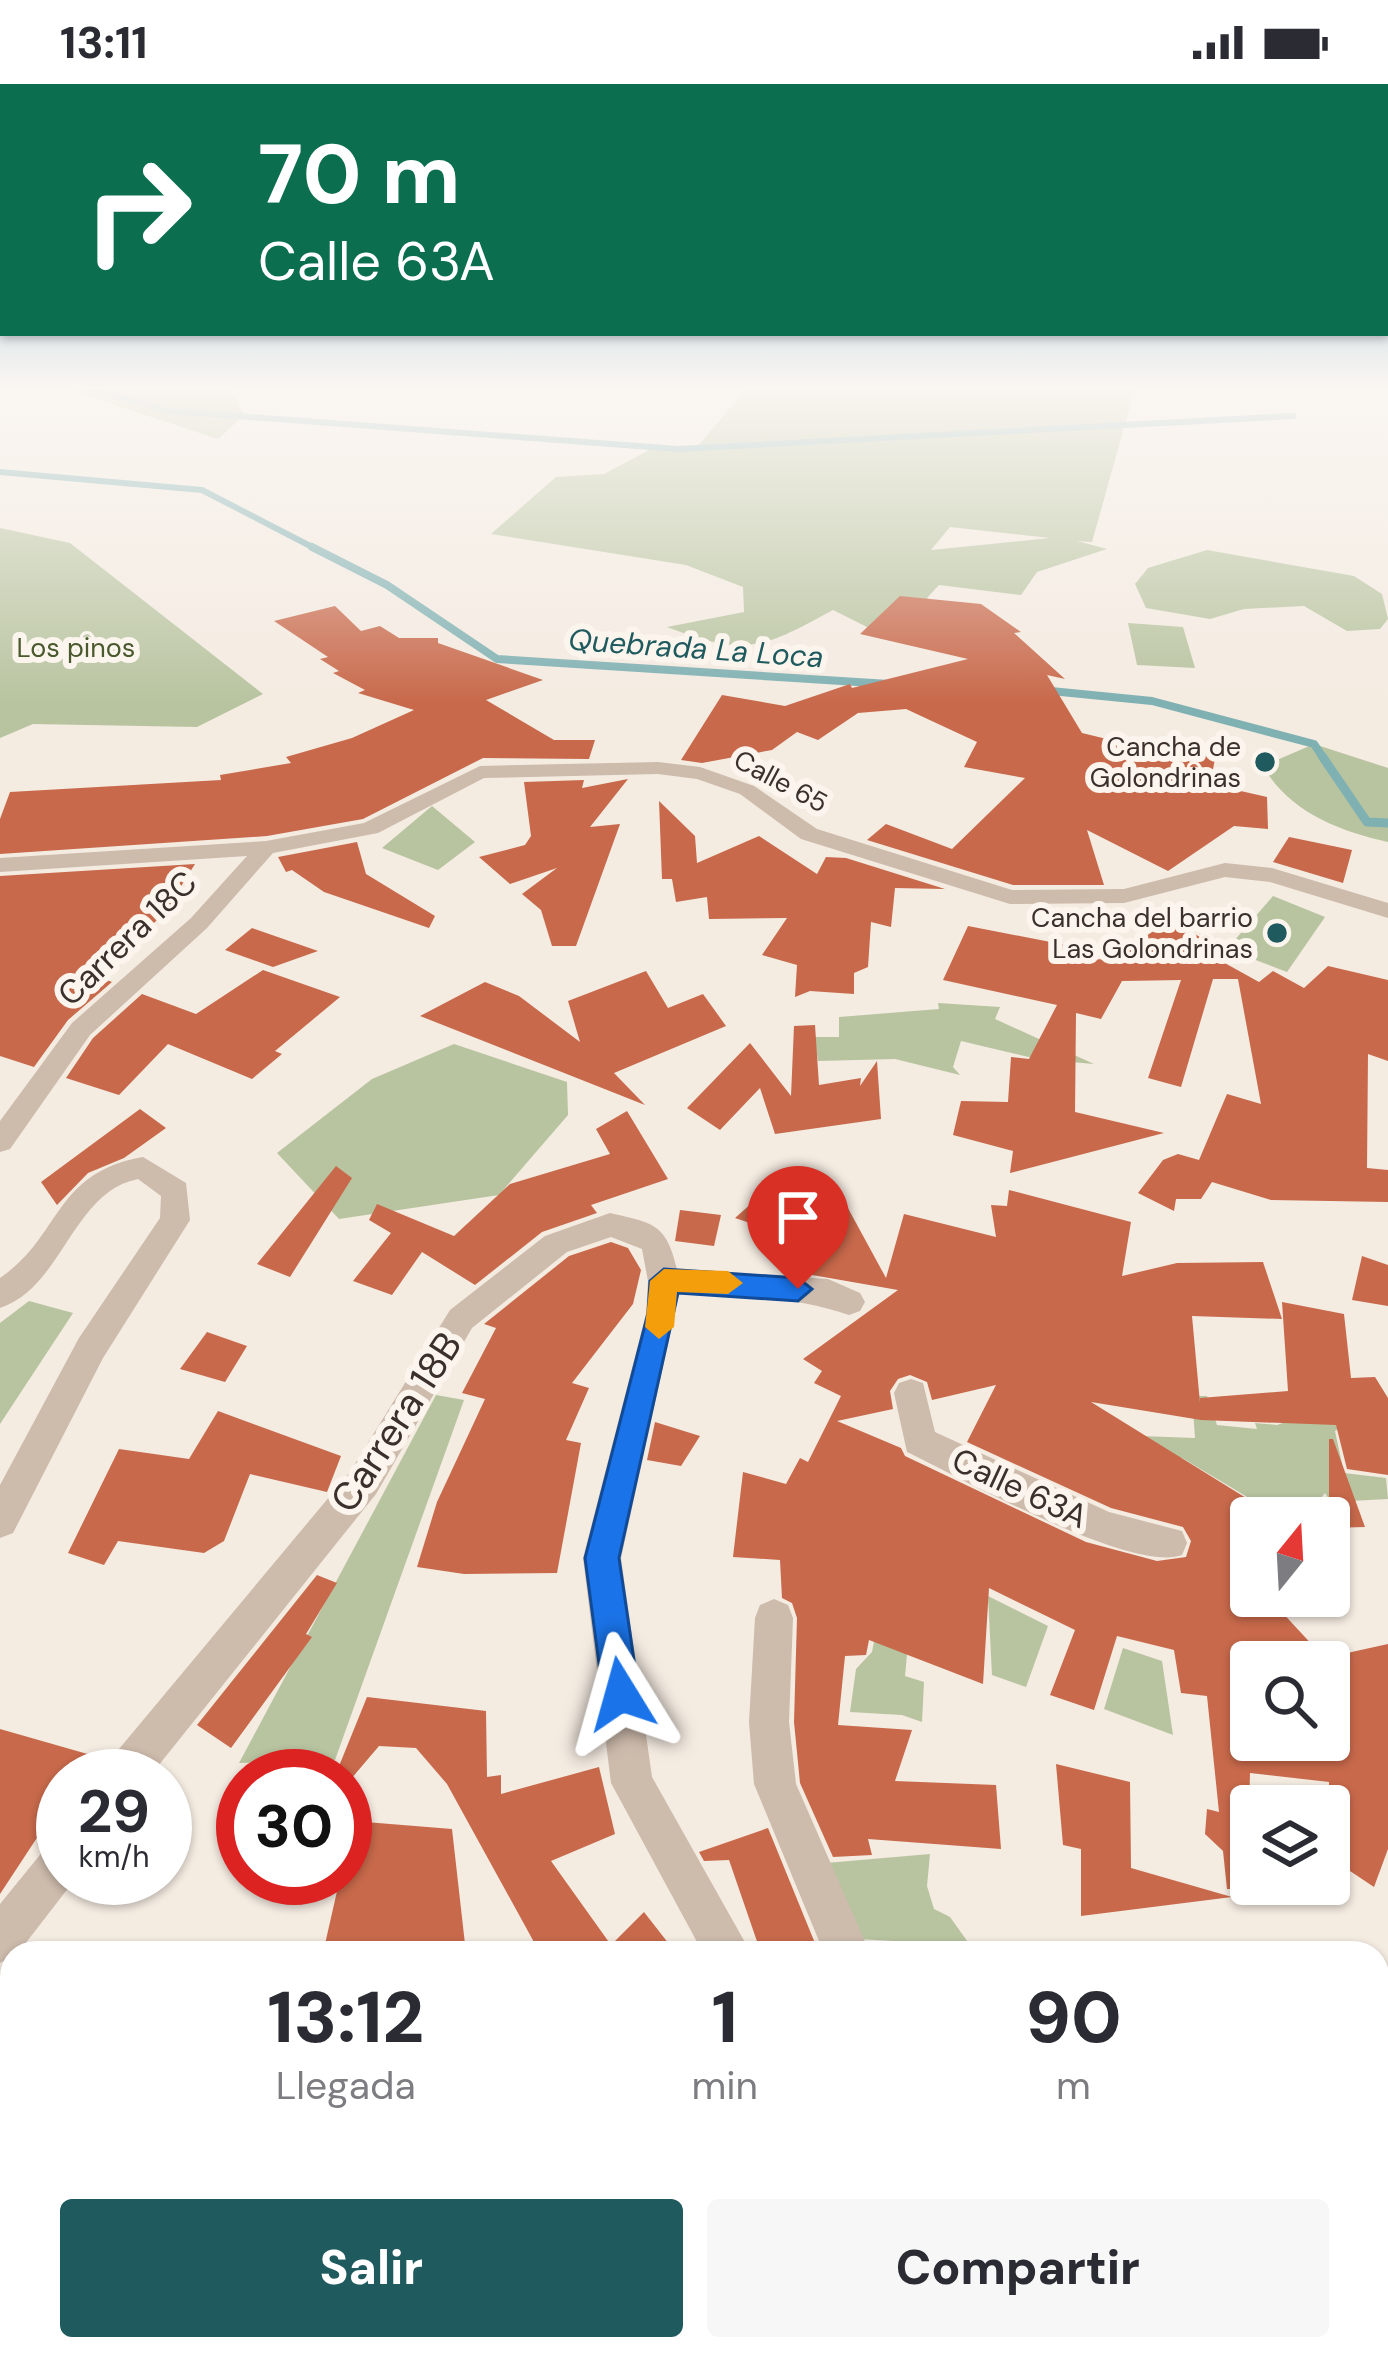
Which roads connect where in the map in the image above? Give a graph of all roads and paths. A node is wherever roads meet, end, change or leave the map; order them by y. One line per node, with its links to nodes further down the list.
1 (266, 848): 2 (street, Calle 65); 5 (street, Calle 65); 6 (street, Carrera 18C)
2 (57, 861): 3 (street, Calle 65); 4 (street)
3 (0, 865)
4 (0, 877)
5 (1388, 911)
6 (0, 1142)
7 (664, 1281): 9 (street); 14 (street, Carrera 18B); 17 (street)
8 (0, 1295): 11 (street)
9 (849, 1302)
10 (910, 1393): 12 (street, Calle 63A)
11 (0, 1521)
12 (1169, 1543)
13 (775, 1618): 18 (street)
14 (146, 1749)
15 (36, 1894): 16 (street)
16 (0, 1940)
17 (721, 1941)
18 (844, 1941)

